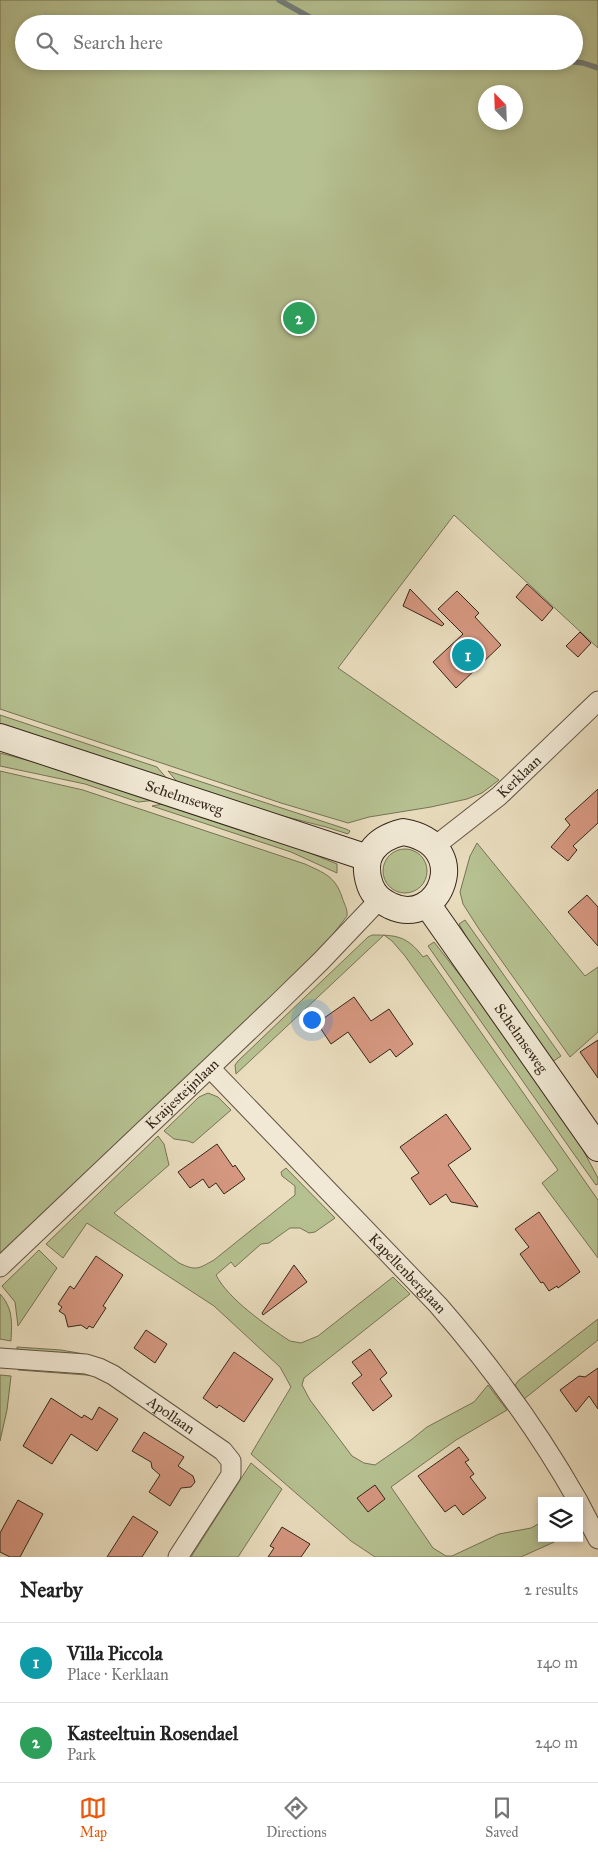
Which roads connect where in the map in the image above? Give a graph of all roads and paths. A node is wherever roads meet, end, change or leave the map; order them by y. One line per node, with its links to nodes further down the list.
1 (598, 701): 3 (street, Kerklaan)
2 (0, 737): 4 (main road, Schelmseweg)
3 (435, 846): 4 (main road); 5 (main road)
4 (368, 858): 6 (main road)
5 (427, 904): 6 (main road); 8 (main road, Schelmseweg)
6 (371, 909): 7 (street, Kraijesteijnlaan)
7 (210, 1068): 9 (street, Kraijesteijnlaan); 11 (street, Kapellenberglaan)
8 (598, 1148)
9 (0, 1267)
10 (0, 1358): 14 (street, Apollaan)
11 (576, 1497)
12 (583, 1510): 13 (street, Kapellenberglaan)
13 (598, 1539)
14 (178, 1557)

